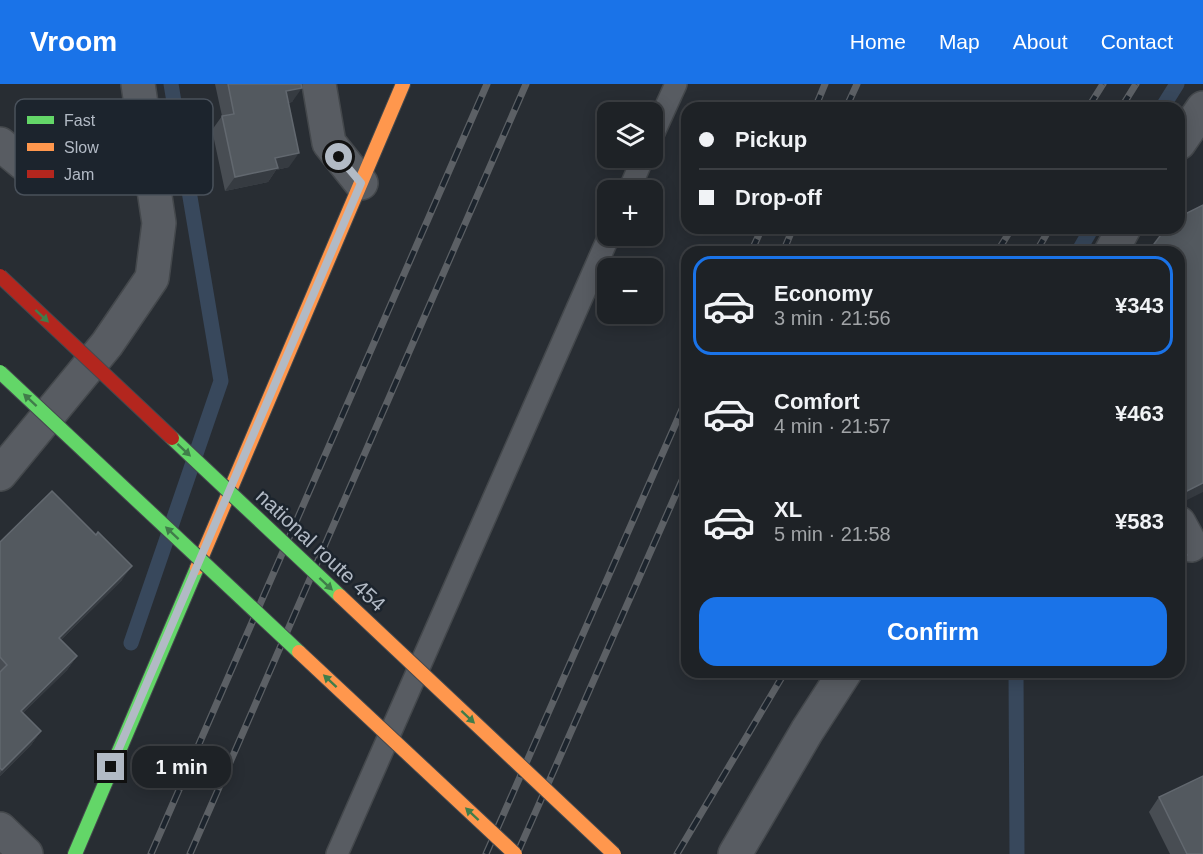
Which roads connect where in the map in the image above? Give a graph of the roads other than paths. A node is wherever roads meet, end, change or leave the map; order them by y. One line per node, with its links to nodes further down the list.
1 (138, 84): 5 (street)
2 (320, 84): 11 (street)
3 (403, 84): 11 (main road)
4 (676, 84): 7 (lane)
5 (140, 99)
6 (1203, 108): 8 (street)
7 (663, 112)
8 (1185, 134)
9 (0, 144): 10 (street)
10 (15, 157)
11 (361, 183): 20 (main road)
12 (155, 195): 16 (street)
13 (605, 246): 21 (lane)
14 (0, 276): 23 (main road, national route 454, one-way to 23, bridge)
15 (0, 372): 22 (main road, one-way to 15, bridge)
16 (0, 474)
17 (841, 678): 24 (street)
18 (0, 829): 19 (street)
19 (26, 854)
20 (75, 854)
21 (337, 854)
22 (515, 854)
23 (614, 854)
24 (735, 854)

